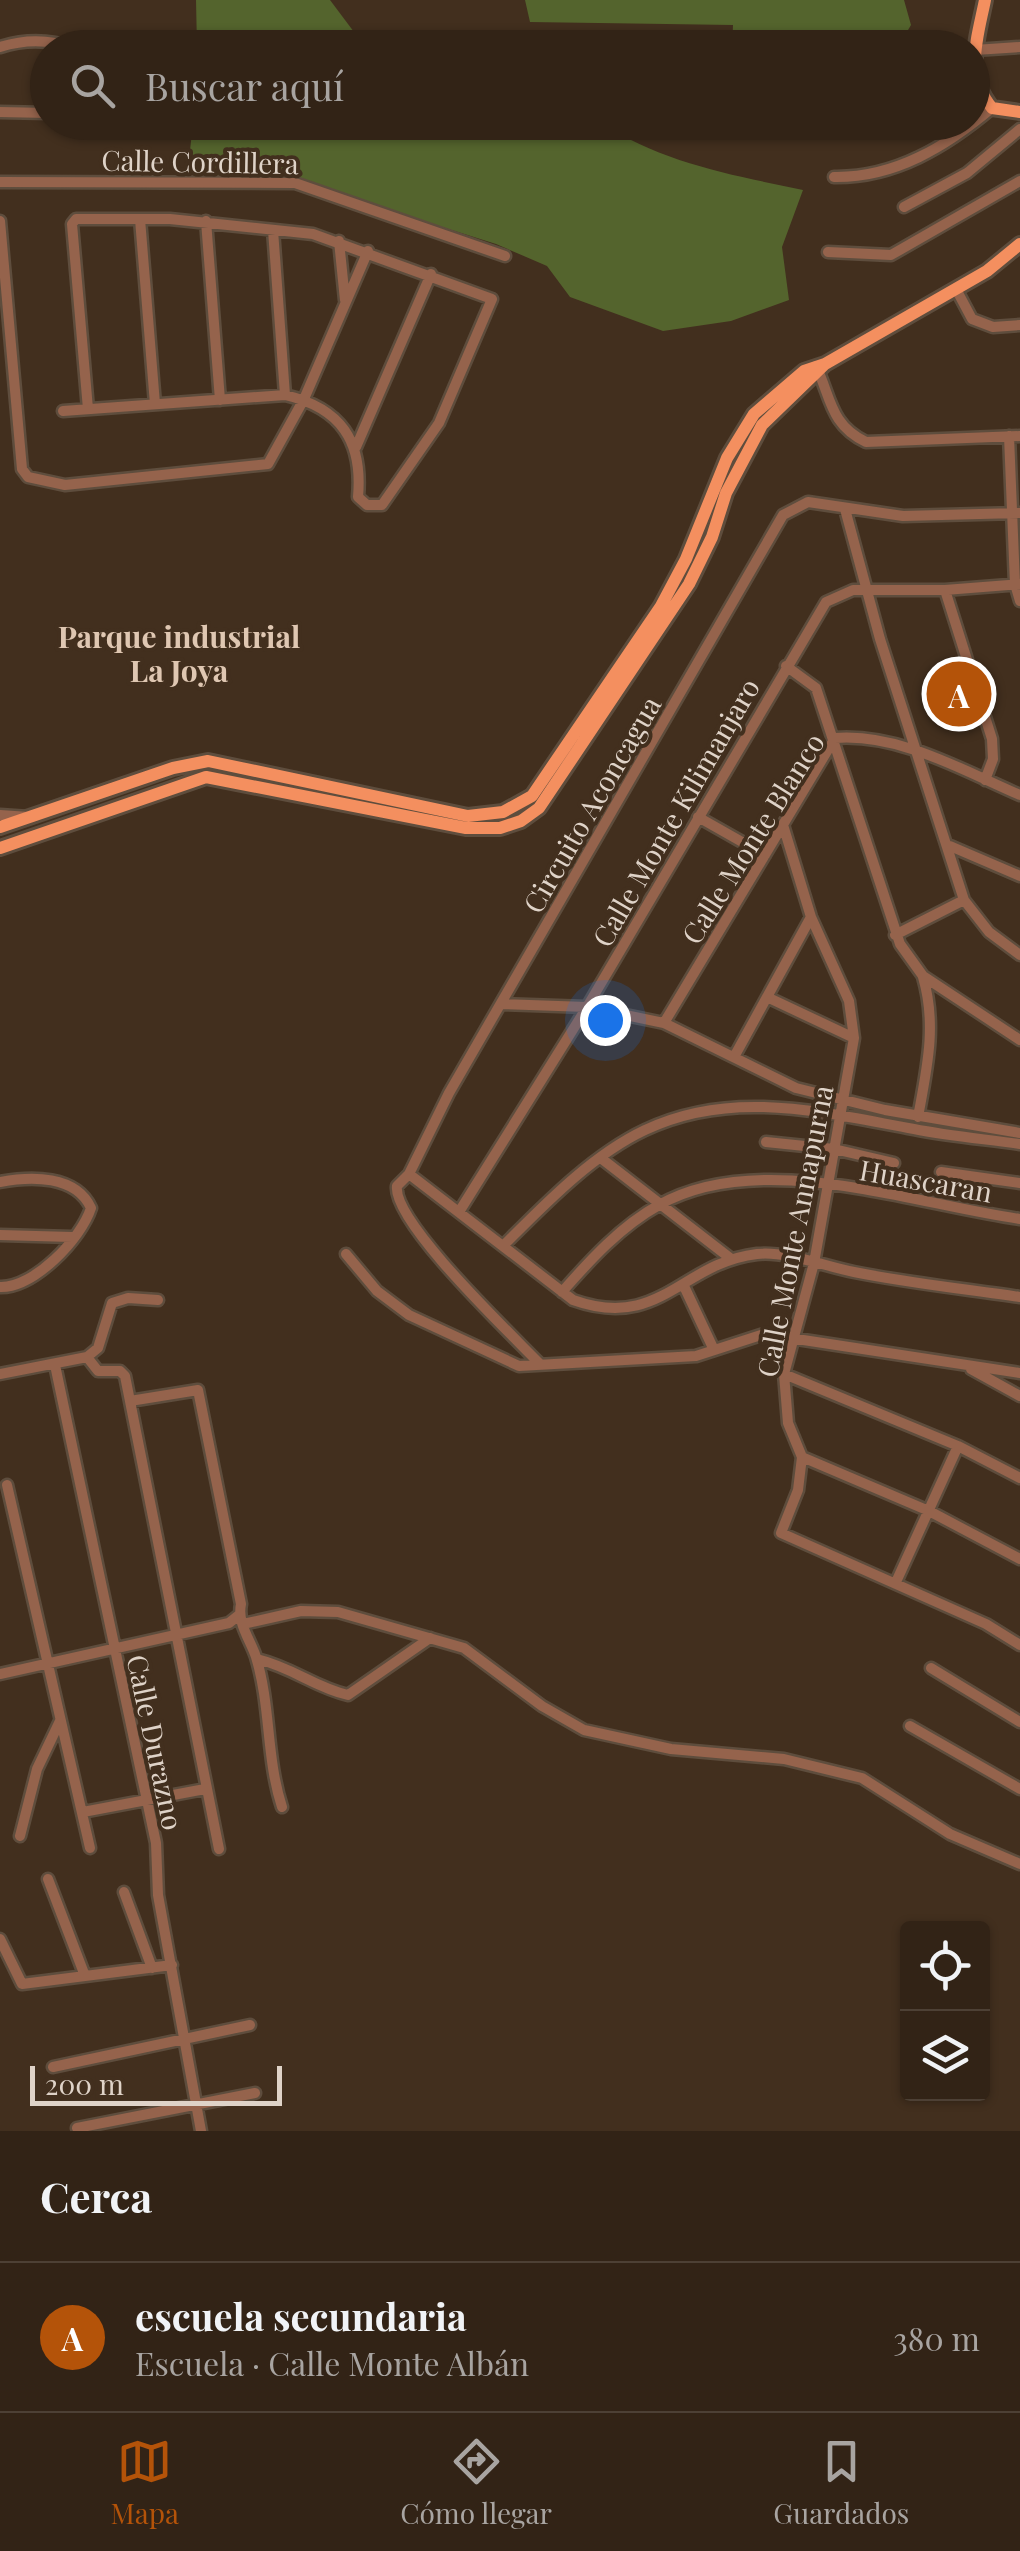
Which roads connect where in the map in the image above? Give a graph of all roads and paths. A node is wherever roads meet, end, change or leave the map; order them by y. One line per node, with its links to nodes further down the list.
1 (986, 0): 2 (main road)
2 (980, 30)
3 (30, 41): 4 (street)
4 (0, 47)
5 (1020, 48): 6 (street)
6 (990, 55)
7 (990, 106): 8 (main road)
8 (992, 108): 10 (main road)
9 (0, 112): 11 (street)
10 (1020, 112)
11 (30, 113)
12 (1020, 128): 17 (street)
13 (949, 140): 14 (street)
14 (834, 177)
15 (1020, 180): 25 (street)
16 (0, 182): 26 (street, Calle Cordillera)
17 (904, 206)
18 (140, 219): 20 (street); 35 (street); 36 (street)
19 (0, 221): 33 (street)
20 (206, 222): 21 (street); 34 (street)
21 (272, 230): 22 (street); 32 (street)
22 (339, 241): 24 (street); 29 (street)
23 (1020, 244): 28 (main road)
24 (368, 251): 27 (street); 29 (street)
25 (828, 252)
26 (506, 256)
27 (431, 274): 39 (street); 39 (street)
28 (956, 289): 30 (street); 31 (main road)
29 (346, 306): 33 (street)
30 (1020, 324)
31 (820, 367): 38 (street); 52 (main road); 57 (main road)
32 (285, 395): 33 (street); 34 (street)
33 (304, 399): 39 (street)
34 (220, 400): 35 (street)
35 (155, 404): 36 (street)
36 (88, 409): 37 (street)
37 (63, 411)
38 (1014, 436): 41 (street)
39 (356, 447)
40 (845, 509): 41 (street, Circuito Aconcagua); 43 (street); 66 (street, Circuito Aconcagua)
41 (1016, 513): 42 (street)
42 (1017, 584): 44 (street, Calle Monte Kilimanjaro); 45 (street)
43 (866, 590): 44 (street, Calle Monte Kilimanjaro); 46 (street, Calle Monte Kilimanjaro); 48 (street)
44 (945, 590): 49 (street)
45 (1020, 602)
46 (786, 666): 47 (street); 53 (street, Calle Monte Kilimanjaro)
47 (834, 738): 48 (street, Calle Monte Blanco); 54 (street, Calle Monte Blanco); 62 (street)
48 (914, 750): 49 (street, Calle Monte Blanco); 56 (street)
49 (985, 780): 50 (street, Calle Monte Blanco)
50 (1020, 795)
51 (0, 815): 52 (street)
52 (29, 817): 55 (main road)
53 (698, 817): 58 (street); 67 (street, Calle Monte Kilimanjaro)
54 (783, 826): 58 (street, Calle Monte Blanco); 61 (street, Calle Monte Annapurna)
55 (0, 827)
56 (950, 846): 59 (street); 60 (street)
57 (0, 848)
58 (765, 854): 68 (street, Calle Monte Blanco)
59 (1020, 876)
60 (964, 900): 62 (street); 63 (street)
61 (810, 917): 65 (street); 69 (street, Calle Monte Annapurna)
62 (895, 936): 64 (street)
63 (1020, 955)
64 (922, 976): 70 (street); 74 (street)
65 (770, 998): 69 (street); 71 (street)
66 (503, 1004): 67 (street); 83 (street, Circuito Aconcagua)
67 (587, 1008): 68 (street); 88 (street, Calle Monte Kilimanjaro)
68 (664, 1023): 71 (street)
69 (854, 1038): 72 (street, Calle Monte Annapurna)
70 (1020, 1040)
71 (734, 1057): 72 (street)
72 (843, 1100): 73 (street, Calle Monte Annapurna); 74 (street)
73 (840, 1114): 75 (street); 79 (street, Calle Monte Annapurna); 80 (street)
74 (919, 1115): 75 (street); 76 (street)
75 (916, 1130): 78 (street)
76 (1020, 1133)
77 (766, 1142): 79 (street)
78 (1020, 1144)
79 (834, 1148): 81 (street); 86 (street, Calle Monte Annapurna)
80 (602, 1159): 87 (street); 92 (street)
81 (894, 1163)
82 (941, 1172): 85 (street)
83 (409, 1174): 88 (street); 104 (street)
84 (0, 1182): 91 (street)
85 (1020, 1183)
86 (828, 1186): 87 (street, Huascaran); 89 (street, Huascaran); 95 (street, Calle Monte Annapurna)
87 (660, 1204): 94 (street); 98 (street, Huascaran)
88 (459, 1212): 92 (street)
89 (1020, 1219)
90 (0, 1235): 91 (street)
91 (72, 1237): 97 (street)
92 (504, 1245): 98 (street)
93 (346, 1254): 104 (street)
94 (730, 1258): 95 (street); 96 (street)
95 (814, 1263): 99 (street); 101 (street, Calle Monte Annapurna)
96 (683, 1284): 98 (street); 102 (street)
97 (0, 1287)
98 (562, 1292)
99 (1020, 1297)
100 (158, 1300): 103 (street)
101 (791, 1336): 102 (street); 105 (street); 109 (street, Calle Monte Annapurna)
102 (714, 1350): 104 (street)
103 (88, 1357): 106 (street); 111 (street)
104 (539, 1363)
105 (961, 1364): 107 (street); 110 (street)
106 (55, 1365): 108 (street); 123 (street, Calle Durazno)
107 (1020, 1373)
108 (0, 1374)
109 (784, 1374): 112 (street); 113 (street, Calle Monte Annapurna)
110 (1020, 1396)
111 (130, 1401): 119 (street); 120 (street)
112 (958, 1446): 114 (street); 116 (street)
113 (802, 1456): 116 (street); 118 (street, Calle Monte Annapurna)
114 (1020, 1478)
115 (7, 1485): 125 (street)
116 (929, 1511): 117 (street); 118 (street)
117 (1020, 1559)
118 (896, 1582): 122 (street)
119 (241, 1620): 120 (street); 121 (street); 124 (street)
120 (179, 1635): 123 (street); 132 (street)
121 (430, 1638): 124 (street); 139 (street)
122 (1020, 1644)
123 (112, 1648): 125 (street); 133 (street, Calle Durazno)
124 (256, 1659): 134 (street)
125 (50, 1662): 127 (street); 128 (street)
126 (931, 1668): 129 (street)
127 (0, 1674)
128 (60, 1722): 135 (street); 136 (street)
129 (1020, 1722)
130 (910, 1726): 131 (street)
131 (1020, 1789)
132 (205, 1790): 133 (street); 138 (street)
133 (145, 1801): 135 (street); 143 (street, Calle Durazno)
134 (282, 1807)
135 (83, 1812): 137 (street)
136 (20, 1836)
137 (90, 1848)
138 (219, 1849)
139 (1020, 1864)
140 (48, 1879): 145 (street)
141 (124, 1892): 144 (street)
142 (0, 1939): 145 (street)
143 (172, 1965): 144 (street); 147 (street, Calle Durazno)
144 (152, 1968): 145 (street)
145 (85, 1976)
146 (250, 2025): 147 (street)
147 (182, 2040): 148 (street); 150 (street, Calle Durazno)
148 (53, 2067)
149 (255, 2093): 150 (street)
150 (197, 2106): 151 (street); 152 (street, Calle Durazno)
151 (77, 2128)
152 (200, 2131)

